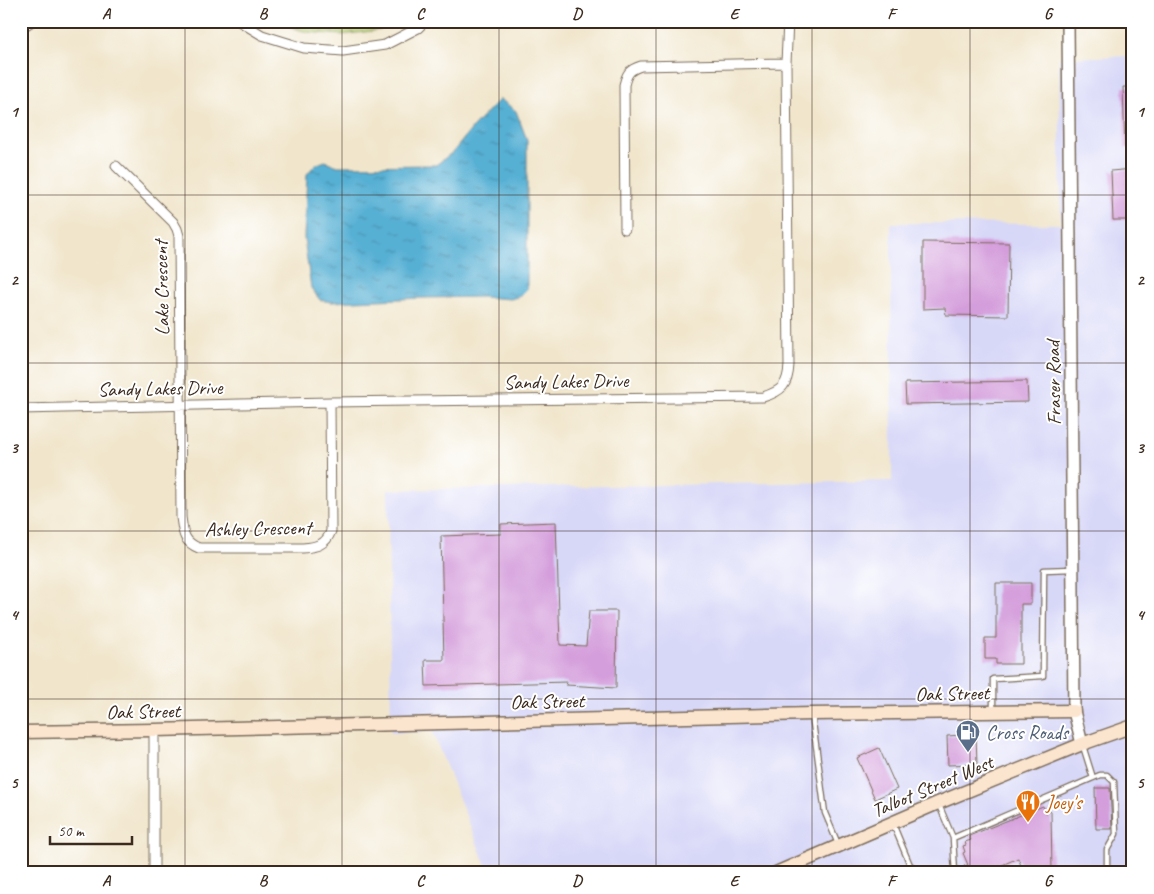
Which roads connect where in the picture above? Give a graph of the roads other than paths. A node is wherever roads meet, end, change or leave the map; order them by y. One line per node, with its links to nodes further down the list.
1 (239, 21): 2 (street)
2 (425, 21)
3 (788, 21): 5 (street, Sandy Lakes Drive)
4 (1068, 21): 11 (street, Fraser Road)
5 (786, 63): 7 (street); 8 (street, Sandy Lakes Drive)
6 (116, 166): 9 (street, Lake Crescent)
7 (625, 229)
8 (330, 402): 9 (street, Sandy Lakes Drive); 9 (street, Ashley Crescent)
9 (180, 405): 10 (street, Sandy Lakes Drive)
10 (21, 409)
11 (1073, 569): 12 (lane); 13 (street, Fraser Road)
12 (993, 711): 13 (main road, Oak Street); 14 (main road, Oak Street)
13 (1074, 711): 18 (street, Fraser Road)
14 (812, 714): 16 (main road, Oak Street); 23 (lane)
15 (1133, 726): 18 (main road, Talbot Street West)
16 (154, 730): 17 (main road, Oak Street); 24 (street)
17 (21, 732)
18 (1082, 744): 19 (lane); 20 (main road, Talbot Street West)
19 (1093, 778): 22 (lane); 28 (lane)
20 (938, 803): 21 (main road, Talbot Street West); 22 (lane)
21 (892, 822): 23 (main road, Talbot Street West); 26 (lane)
22 (952, 838): 27 (lane)
23 (838, 846): 25 (main road, Talbot Street West)
24 (154, 873)
25 (776, 873)
26 (922, 873)
27 (955, 873)
28 (1107, 873)

